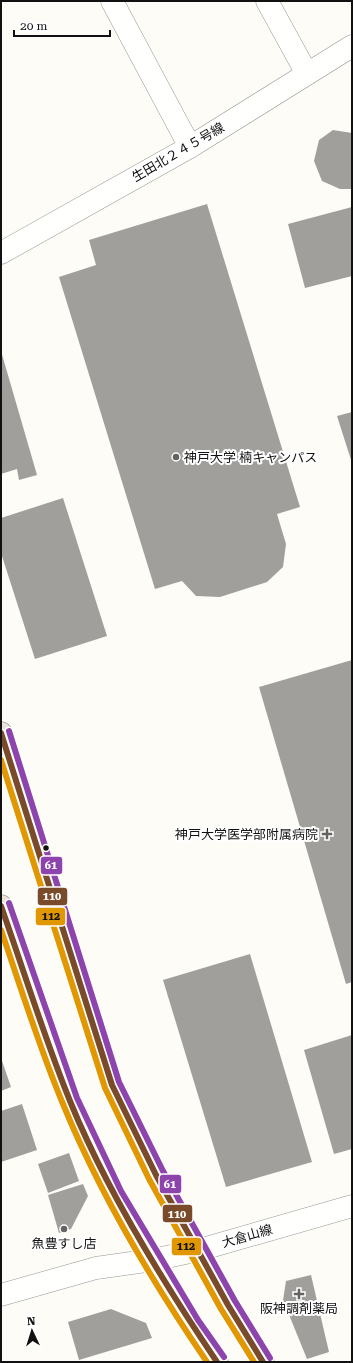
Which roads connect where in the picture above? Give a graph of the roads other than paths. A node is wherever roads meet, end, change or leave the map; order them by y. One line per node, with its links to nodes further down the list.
1 (112, 1): 5 (street)
2 (267, 1): 4 (street)
3 (352, 46): 4 (street, 生田北２４５号線)
4 (307, 74): 5 (street, 生田北２４５号線)
5 (190, 147): 6 (street, 生田北２４５号線)
6 (1, 253)
7 (1, 733): 11 (highway)
8 (1, 906): 9 (highway)
9 (5, 928): 12 (highway)
10 (352, 1206): 11 (street, 大倉山線)
11 (199, 1250): 12 (street, 大倉山線); 15 (highway)
12 (153, 1260): 13 (street, 大倉山線); 14 (highway)
13 (1, 1295)
14 (217, 1362)
15 (263, 1362)

